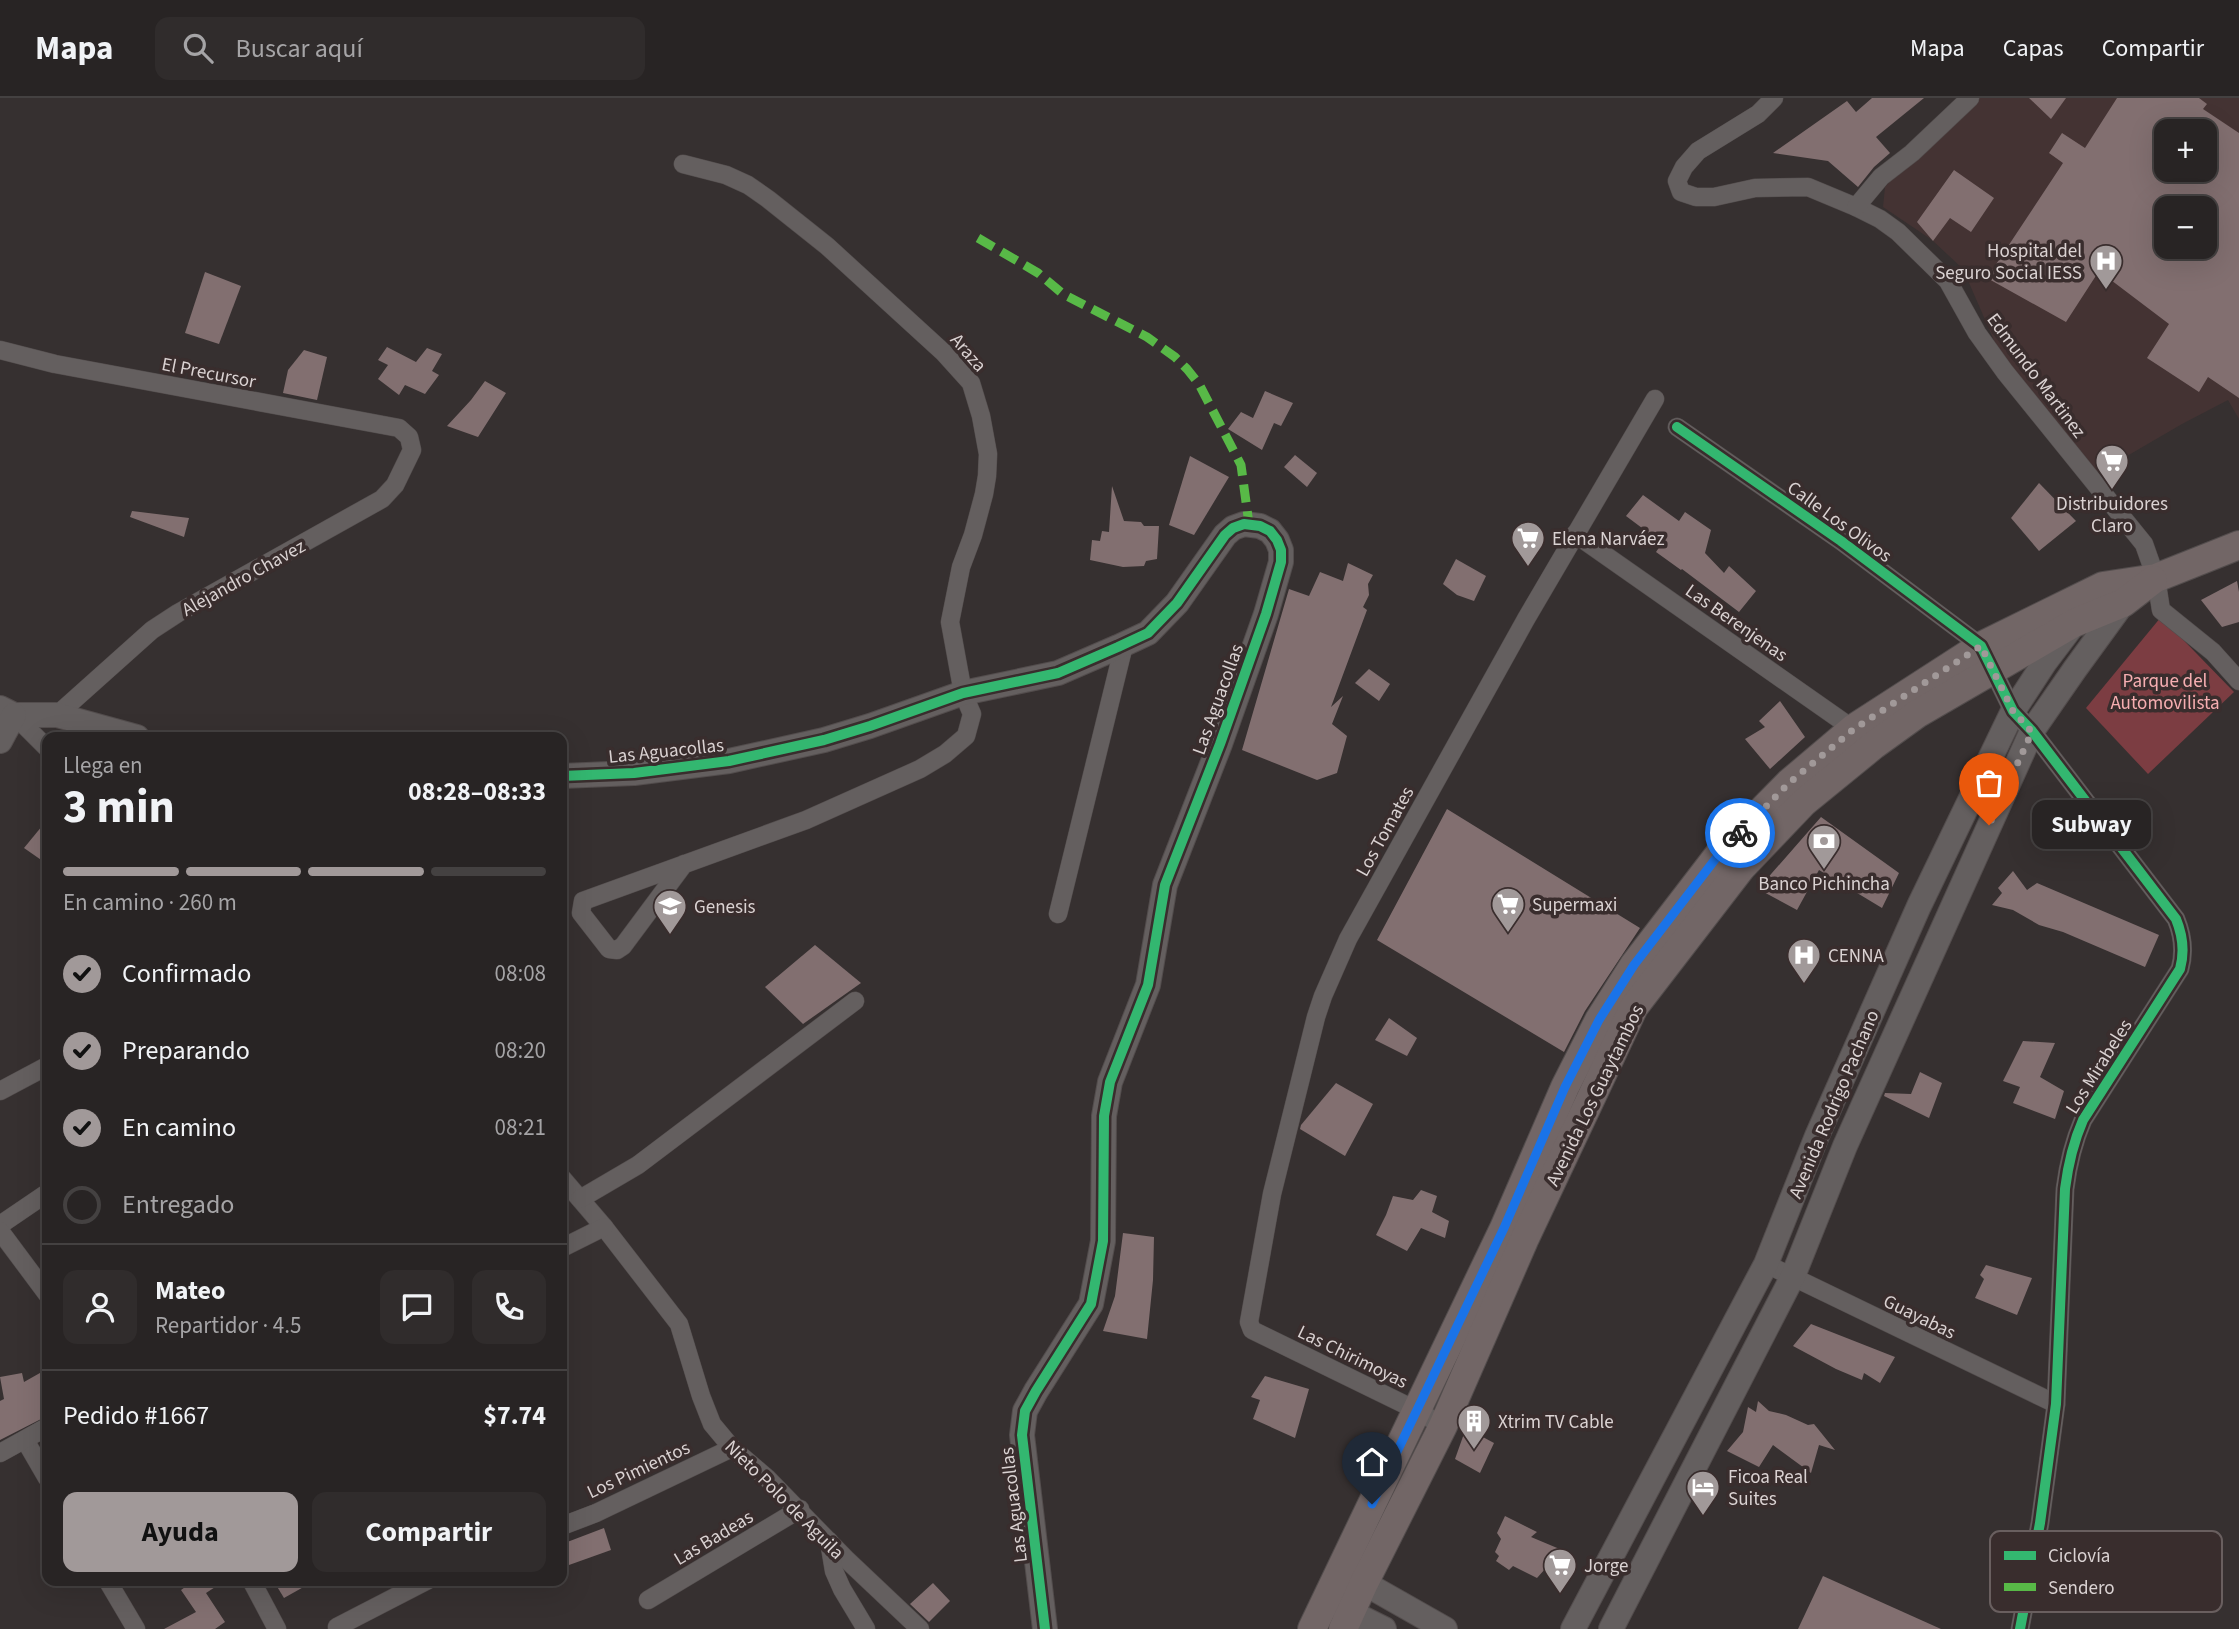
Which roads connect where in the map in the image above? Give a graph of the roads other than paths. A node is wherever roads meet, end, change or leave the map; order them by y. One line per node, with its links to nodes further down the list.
1 (1774, 98): 4 (street, Edmundo Martinez)
2 (1970, 98): 4 (street)
3 (683, 164): 17 (street, Araza)
4 (1856, 207): 11 (street, Edmundo Martinez)
5 (0, 350): 8 (street, El Precursor)
6 (1655, 399): 9 (street, Los Tomates)
7 (1677, 427): 15 (street, Calle Los Olivos)
8 (409, 436): 20 (street, Alejandro Chavez)
9 (1575, 534): 23 (street, Las Berenjenas); 47 (street, Los Tomates)
10 (2239, 545): 11 (main road)
11 (2156, 578): 12 (main road, Avenida Los Guaytambos); 16 (street, Edmundo Martinez)
12 (2113, 594): 13 (main road, Avenida Los Guaytambos); 15 (main road, Avenida Los Guaytambos); 22 (main road, Avenida Rodrigo Pachano)
13 (2074, 623): 15 (main road, Avenida Los Guaytambos); 19 (main road, Avenida Rodrigo Pachano)
14 (1124, 645): 17 (main road, Las Aguacollas); 29 (street); 72 (main road, Las Aguacollas)
15 (1987, 657): 19 (street, Los Mirabeles); 23 (main road, Avenida Los Guaytambos)
16 (2239, 681)
17 (963, 693): 26 (main road, Las Aguacollas); 27 (street, Araza)
18 (7, 711): 20 (main road); 24 (main road); 25 (street)
19 (2013, 711): 22 (street, Los Mirabeles); 28 (main road, Avenida Rodrigo Pachano)
20 (58, 715): 21 (main road)
21 (119, 732)
22 (2032, 732): 30 (main road, Avenida Rodrigo Pachano); 48 (street, Los Mirabeles)
23 (1864, 737): 42 (main road, Avenida Los Guaytambos)
24 (0, 741)
25 (42, 743)
26 (567, 776)
27 (684, 864): 27 (street, Araza)
28 (1919, 906): 30 (main road); 34 (main road, Avenida Rodrigo Pachano)
29 (1058, 914)
30 (1946, 919): 35 (main road, Avenida Rodrigo Pachano)
31 (855, 1001): 38 (street)
32 (42, 1069): 33 (street)
33 (0, 1091)
34 (1817, 1136): 35 (main road); 44 (main road, Avenida Rodrigo Pachano)
35 (1845, 1146): 45 (main road, Avenida Rodrigo Pachano)
36 (567, 1184): 38 (street, Nieto Polo de Aguila)
37 (42, 1196): 39 (street)
38 (580, 1199): 40 (street, Nieto Polo de Aguila)
39 (0, 1225)
40 (604, 1227): 43 (street); 53 (street, Nieto Polo de Aguila)
41 (0, 1231): 46 (street)
42 (1515, 1233): 49 (main road, Avenida Los Guaytambos); 50 (main road, Avenida Los Guaytambos)
43 (567, 1246)
44 (1766, 1264): 45 (street, Guayabas); 76 (main road, Avenida Rodrigo Pachano)
45 (1793, 1276): 48 (street, Guayabas); 77 (main road, Avenida Rodrigo Pachano)
46 (42, 1287)
47 (1249, 1322): 49 (street, Las Chirimoyas)
48 (2056, 1404): 58 (street, Los Mirabeles)
49 (1418, 1411): 50 (street, Las Chirimoyas); 60 (main road, Avenida Los Guaytambos)
50 (1443, 1426): 60 (main road, Avenida Los Guaytambos)
51 (42, 1430): 52 (street)
52 (25, 1440): 54 (street); 55 (street)
53 (732, 1448): 56 (street, Nieto Polo de Aguila); 57 (street, Los Pimientos)
54 (0, 1453)
55 (42, 1469)
56 (800, 1509): 59 (street, Nieto Polo de Aguila); 64 (street, Las Badeas)
57 (567, 1524)
58 (2038, 1531)
59 (829, 1541): 70 (street); 71 (street, Nieto Polo de Aguila)
60 (1351, 1578): 65 (main road, Avenida Los Guaytambos); 66 (main road, Avenida Los Guaytambos); 75 (main road)
61 (111, 1586): 68 (street)
62 (254, 1586): 69 (street)
63 (417, 1586): 67 (street)
64 (648, 1600)
65 (1325, 1601): 66 (main road); 73 (main road, Avenida Los Guaytambos)
66 (1347, 1620): 74 (main road)
67 (337, 1628)
68 (136, 1629)
69 (277, 1629)
70 (866, 1629)
71 (920, 1629)
72 (1045, 1629)
73 (1312, 1629)
74 (1384, 1629)
75 (1445, 1629)
76 (1573, 1629)
77 (1612, 1629)

